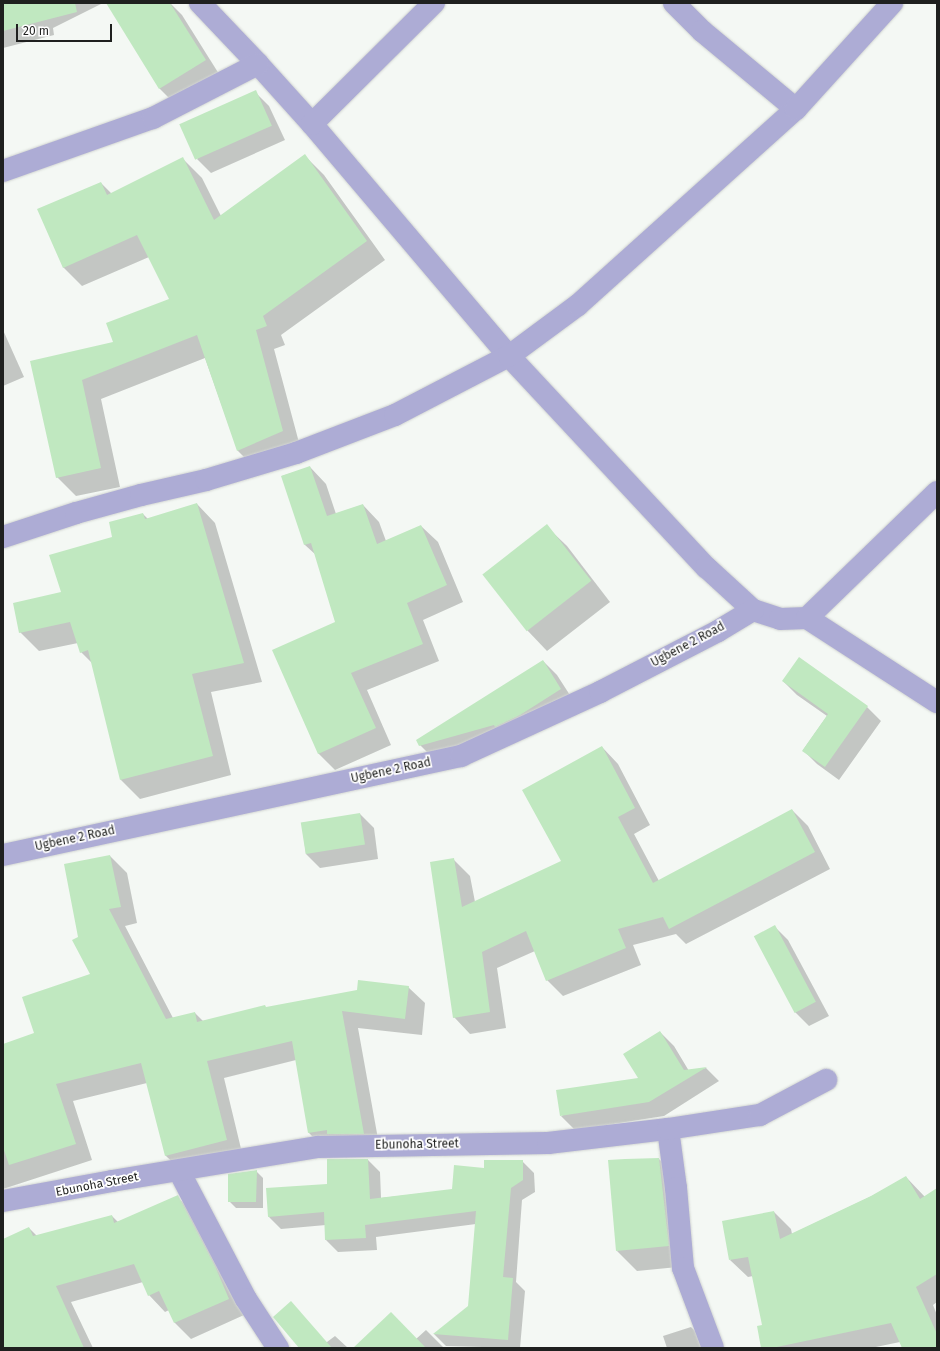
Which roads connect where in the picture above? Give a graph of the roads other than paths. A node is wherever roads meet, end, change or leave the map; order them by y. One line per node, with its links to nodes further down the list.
1 (200, 3): 5 (street)
2 (434, 3): 7 (street)
3 (674, 3): 6 (street)
4 (892, 3): 6 (street)
5 (258, 64): 7 (street); 8 (street)
6 (796, 108): 9 (street)
7 (312, 124): 9 (street)
8 (3, 171)
9 (509, 356): 11 (street); 12 (street)
10 (937, 492): 13 (street)
11 (3, 537)
12 (752, 610): 13 (street); 15 (street, Ugbene 2 Road)
13 (807, 618): 14 (street)
14 (937, 702)
15 (3, 855)
16 (826, 1080): 17 (street, Ebunoha Street)
17 (668, 1129): 18 (street, Ebunoha Street); 21 (street)
18 (179, 1171): 19 (street, Ebunoha Street); 20 (street)
19 (3, 1202)
20 (278, 1348)
21 (713, 1348)

